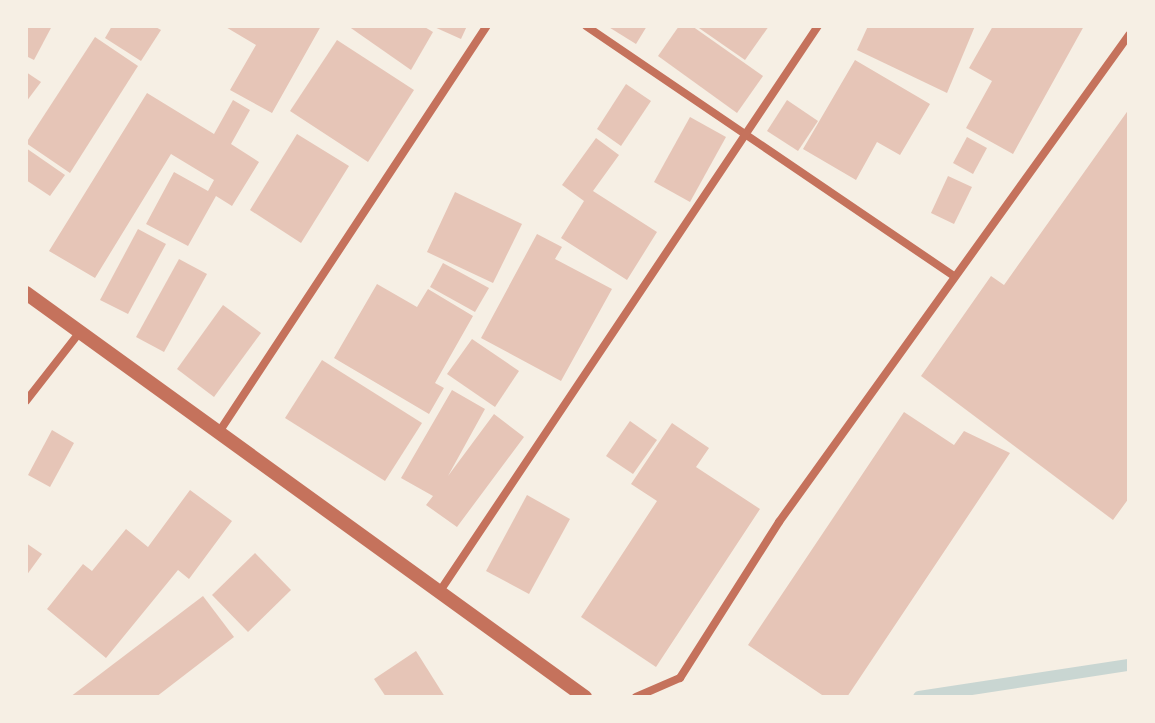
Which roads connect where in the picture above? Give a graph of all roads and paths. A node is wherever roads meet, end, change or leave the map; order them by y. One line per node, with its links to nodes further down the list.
1 (487, 26): 10 (street)
2 (586, 26): 5 (street)
3 (818, 26): 5 (street)
4 (1129, 35): 6 (street)
5 (744, 138): 6 (street); 11 (street)
6 (953, 275): 13 (street)
7 (26, 293): 8 (street)
8 (80, 332): 9 (street); 10 (street)
9 (26, 401)
10 (219, 432): 11 (street)
11 (442, 588): 12 (street)
12 (585, 697)
13 (636, 697)

